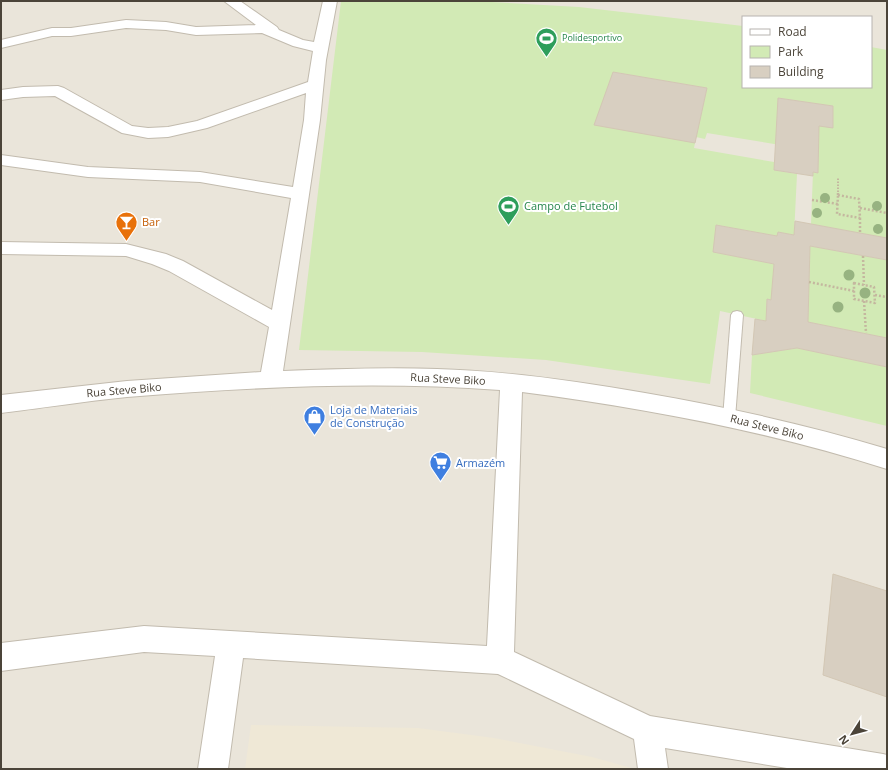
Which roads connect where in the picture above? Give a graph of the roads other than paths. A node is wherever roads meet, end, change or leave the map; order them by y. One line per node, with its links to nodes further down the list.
1 (231, 1): 3 (street)
2 (330, 1): 5 (street)
3 (275, 32): 4 (street); 5 (street)
4 (1, 44)
5 (319, 48): 6 (street)
6 (314, 85): 7 (street); 9 (street)
7 (1, 95)
8 (1, 160): 9 (street)
9 (301, 194): 12 (street)
10 (1, 248): 12 (street)
11 (737, 315): 16 (lane)
12 (280, 324): 13 (street)
13 (271, 380): 14 (street, Rua Steve Biko); 15 (street, Rua Steve Biko)
14 (511, 382): 16 (street, Rua Steve Biko); 20 (street)
15 (1, 404)
16 (729, 418): 17 (street, Rua Steve Biko)
17 (887, 459)
18 (231, 643): 19 (street); 20 (street); 22 (street)
19 (1, 657)
20 (500, 660): 21 (street)
21 (648, 730): 23 (street); 24 (street)
22 (213, 769)
23 (653, 769)
24 (883, 769)

